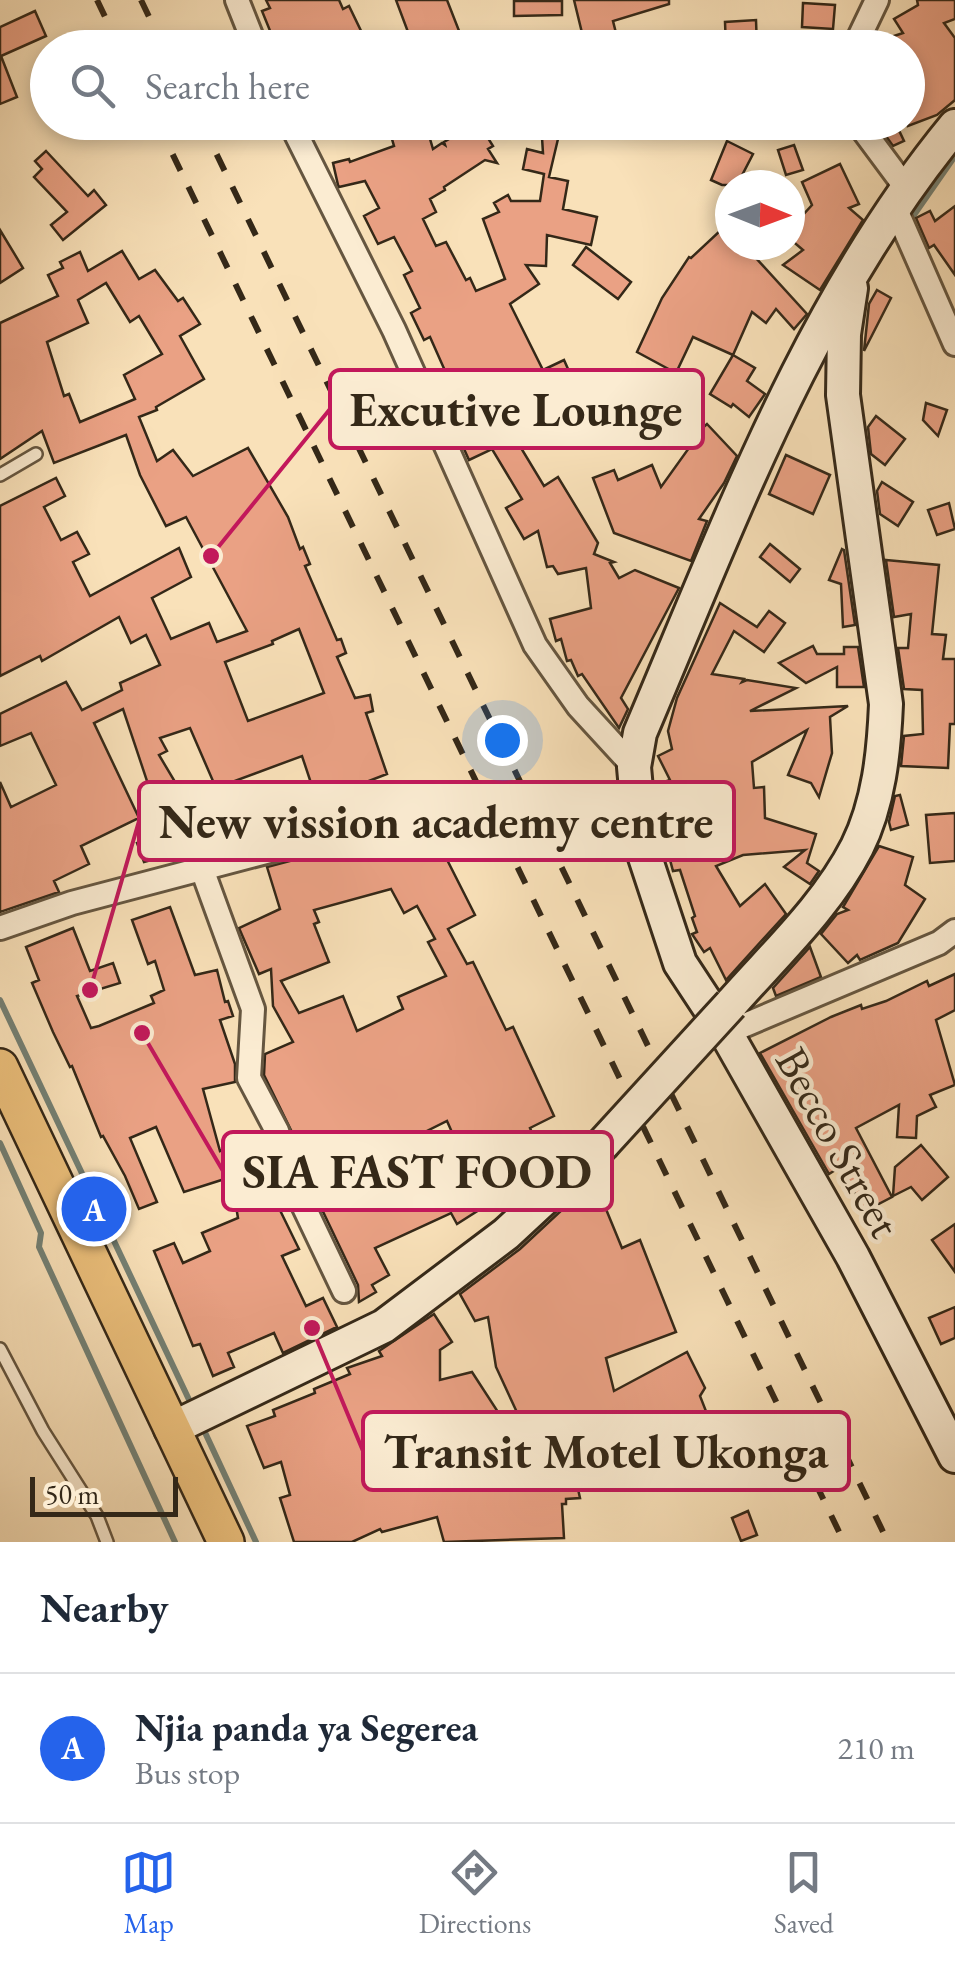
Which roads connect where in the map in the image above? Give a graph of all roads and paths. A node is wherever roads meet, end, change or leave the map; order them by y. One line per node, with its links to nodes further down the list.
1 (237, 0): 3 (street)
2 (877, 0): 4 (street)
3 (249, 30)
4 (863, 30)
5 (955, 126): 8 (main road, Becco Street)
6 (299, 140): 13 (street)
7 (867, 140): 8 (street)
8 (900, 197): 9 (main road, Becco Street); 10 (street)
9 (855, 264): 13 (main road, Becco Street); 18 (main road)
10 (955, 344)
11 (36, 454): 12 (lane)
12 (0, 476)
13 (634, 767): 18 (main road, Becco Street)
14 (402, 816): 15 (street)
15 (202, 869): 16 (street); 20 (street)
16 (0, 928)
17 (955, 931): 18 (street)
18 (728, 1018): 22 (main road, bridge); 23 (main road, Becco Street)
19 (0, 1067): 22 (main road)
20 (344, 1291)
21 (0, 1349): 24 (lane)
22 (171, 1429): 25 (main road)
23 (955, 1456)
24 (107, 1542)
25 (226, 1542)

